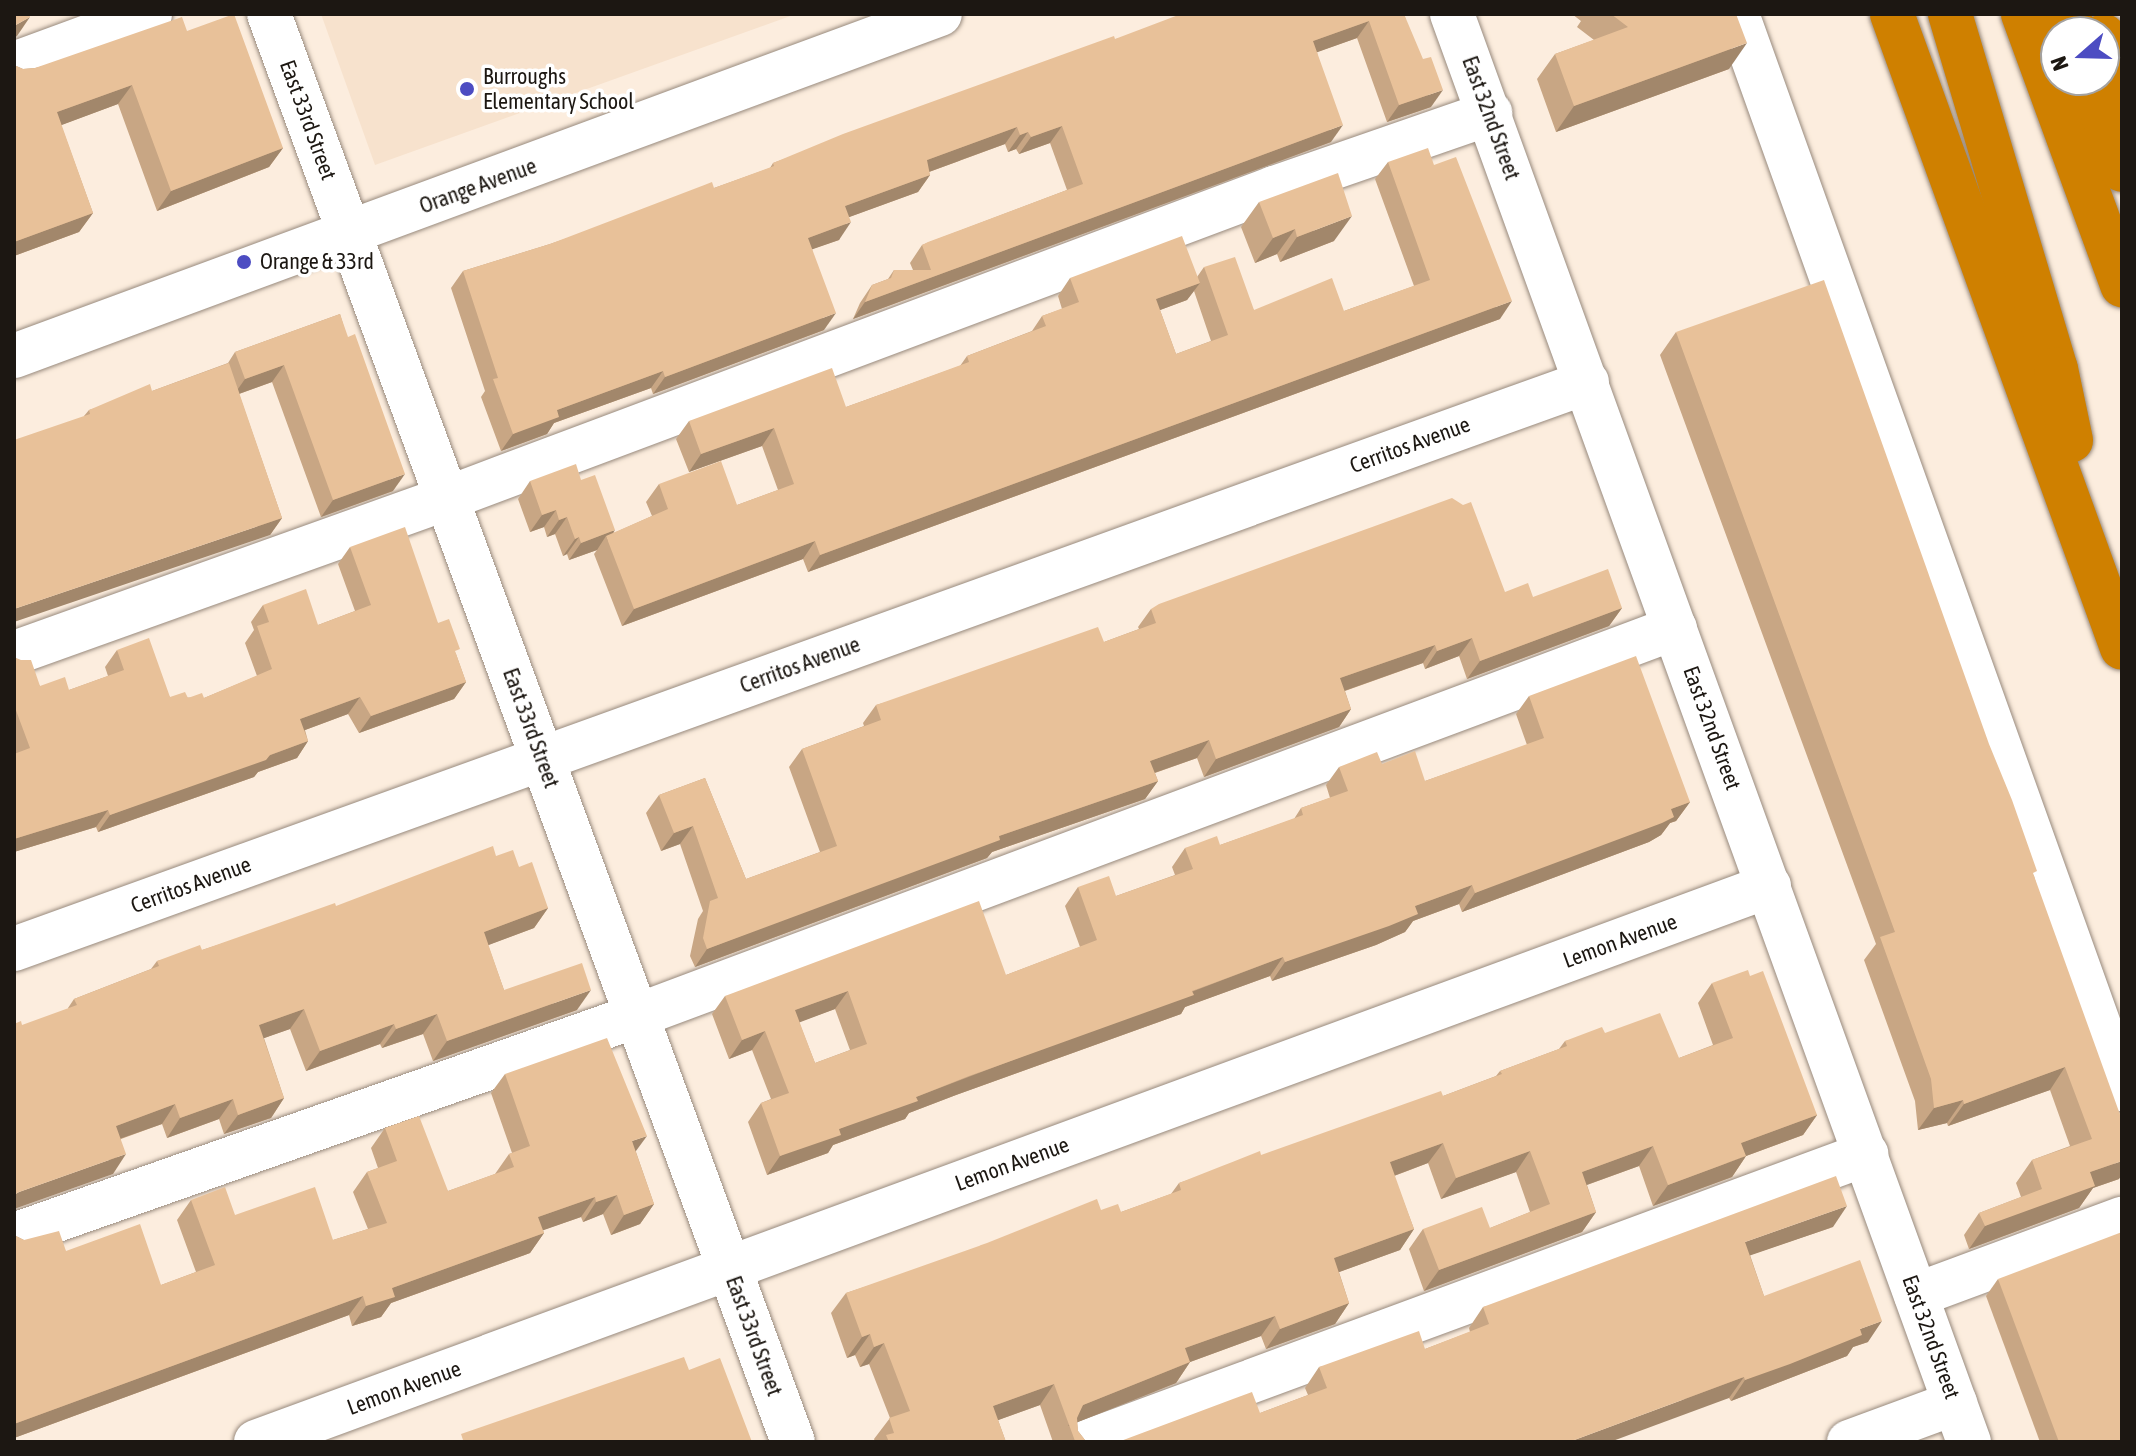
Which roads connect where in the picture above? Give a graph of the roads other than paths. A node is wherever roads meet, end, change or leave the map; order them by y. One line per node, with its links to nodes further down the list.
1 (150, 14): 9 (street)
2 (269, 14): 13 (street, East 33rd Street)
3 (940, 14): 13 (street, Orange Avenue)
4 (1452, 14): 11 (street, East 32nd Street)
5 (1737, 14): 26 (street)
6 (1892, 14): 18 (highway)
7 (1950, 14): 18 (highway)
8 (2023, 14): 14 (highway)
9 (14, 64)
10 (2097, 96): 12 (highway)
11 (1490, 113): 16 (street, East 32nd Street); 17 (street)
12 (2122, 170)
13 (350, 233): 15 (street, Orange Avenue); 17 (street, East 33rd Street)
14 (2122, 285)
15 (14, 356)
16 (1587, 382): 19 (street, East 32nd Street); 22 (street, Cerritos Avenue)
17 (448, 498): 21 (street); 22 (street, East 33rd Street)
18 (2088, 553): 20 (highway)
19 (1675, 628): 23 (street, East 32nd Street); 25 (street)
20 (2122, 648)
21 (14, 653)
22 (541, 758): 24 (street, Cerritos Avenue); 25 (street, East 33rd Street)
23 (1769, 886): 27 (street, East 32nd Street); 30 (street, Lemon Avenue)
24 (14, 949)
25 (636, 1016): 29 (street); 30 (street, East 33rd Street)
26 (2122, 1089)
27 (1866, 1154): 31 (street, East 32nd Street); 35 (street)
28 (2122, 1219): 31 (street)
29 (14, 1235)
30 (729, 1268): 33 (street, Lemon Avenue); 34 (street, East 33rd Street)
31 (1916, 1295): 32 (street, East 32nd Street)
32 (1962, 1422): 36 (street)
33 (256, 1442)
34 (793, 1442)
35 (1087, 1442)
36 (1849, 1442)

